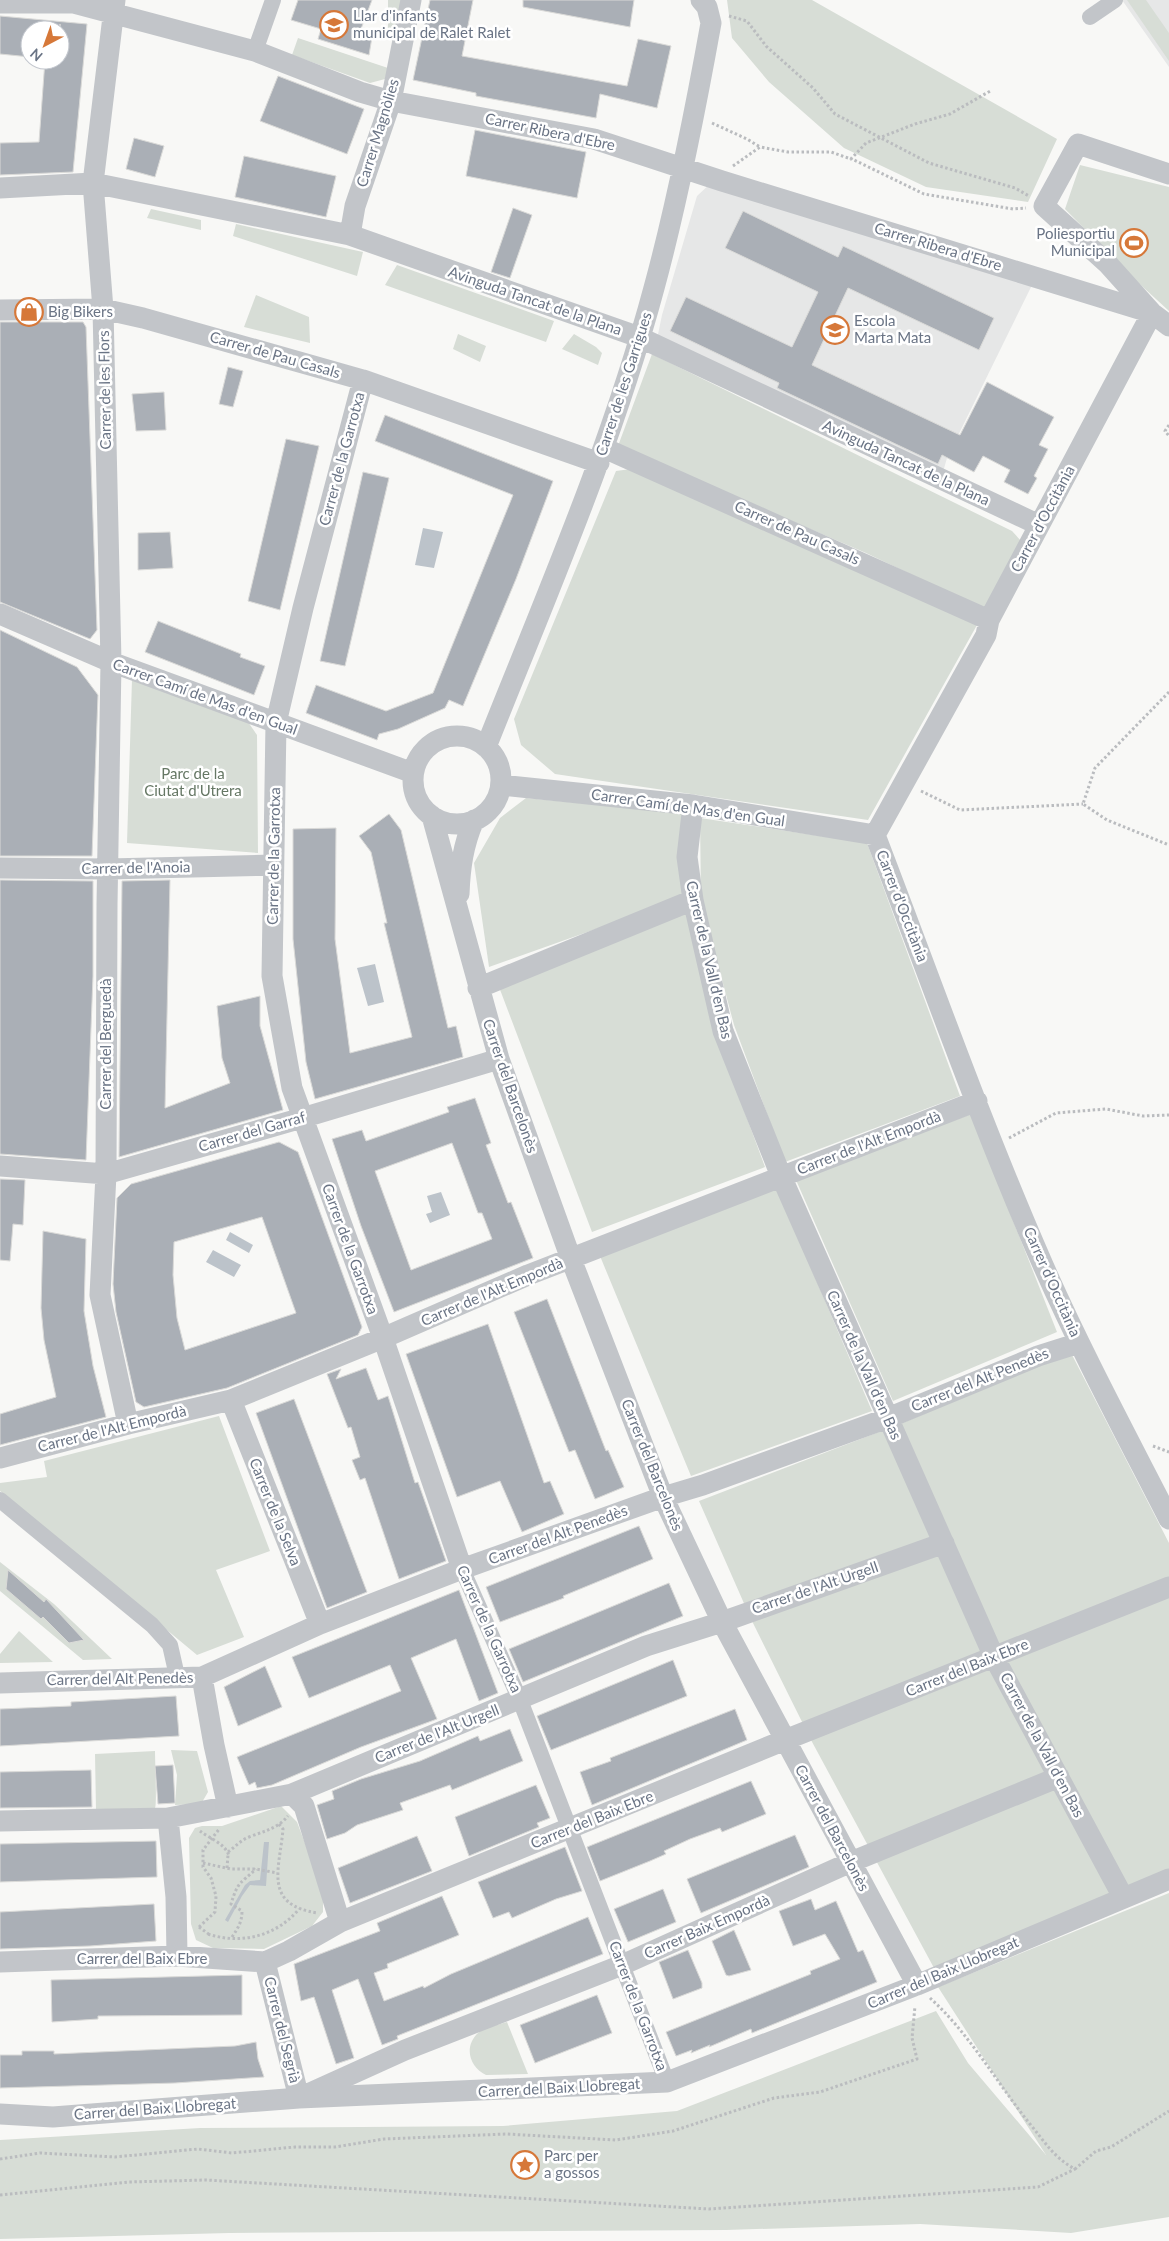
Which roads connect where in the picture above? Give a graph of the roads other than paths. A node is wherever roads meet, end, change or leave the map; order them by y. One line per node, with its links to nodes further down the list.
1 (273, 0): 8 (street)
2 (411, 0): 9 (street, Carrer Magnòlies)
3 (1115, 0): 7 (street)
4 (705, 2): 10 (street, Carrer de les Garrigues)
5 (0, 3): 6 (street, Carrer Ribera d'Ebre)
6 (114, 6): 8 (street, Carrer Ribera d'Ebre); 12 (street, Carrer de les Flors)
7 (1090, 17)
8 (255, 51): 9 (street, Carrer Ribera d'Ebre)
9 (392, 101): 10 (street, Carrer Ribera d'Ebre); 14 (street, Carrer Magnòlies)
10 (685, 167): 17 (street, Carrer Ribera d'Ebre); 19 (street, Carrer de les Garrigues)
11 (1169, 174): 17 (street)
12 (93, 183): 13 (street, Avinguda Tancat de la Plana); 14 (street, Avinguda Tancat de la Plana); 16 (street, Carrer de les Flors)
13 (0, 188)
14 (350, 235): 19 (street, Avinguda Tancat de la Plana)
15 (0, 310): 16 (street, Carrer de Pau Casals)
16 (103, 310): 20 (street, Carrer de Pau Casals); 25 (street, Carrer de les Flors)
17 (1152, 312): 18 (street); 22 (street, Carrer d'Occitània)
18 (1169, 326)
19 (639, 337): 21 (street, Carrer de les Garrigues); 22 (street, Avinguda Tancat de la Plana)
20 (363, 380): 21 (street, Carrer de Pau Casals); 26 (street, Carrer de la Garrotxa)
21 (601, 455): 24 (street, Carrer de Pau Casals); 27 (street, Carrer de les Garrigues)
22 (1036, 533): 24 (street, Carrer d'Occitània)
23 (0, 614): 25 (street, Carrer Camí de Mas d'en Gual)
24 (989, 620): 33 (street, Carrer d'Occitània)
25 (111, 662): 26 (street, Carrer Camí de Mas d'en Gual); 36 (street, Carrer del Berguedà)
26 (276, 723): 28 (street, Carrer Camí de Mas d'en Gual); 34 (street, Carrer de la Garrotxa)
27 (486, 747): 28 (street); 29 (street)
28 (413, 773): 31 (street)
29 (501, 784): 30 (street, Carrer Camí de Mas d'en Gual); 32 (street)
30 (692, 805): 33 (street, Carrer Camí de Mas d'en Gual); 37 (street, Carrer de la Vall d'en Bas)
31 (432, 816): 32 (street); 38 (street, Carrer del Barcelonès)
32 (474, 820): 38 (street, Carrer del Barcelonès)
33 (875, 835): 41 (street, Carrer d'Occitània)
34 (273, 865): 36 (street, Carrer de l'Anoia); 42 (street, Carrer de la Garrotxa)
35 (0, 868): 36 (street, Carrer de l'Anoia)
36 (108, 869): 44 (street, Carrer del Berguedà)
37 (693, 900): 39 (street); 45 (street, Carrer de la Vall d'en Bas)
38 (459, 914): 39 (street, Carrer del Barcelonès)
39 (478, 988): 40 (street, Carrer del Barcelonès)
40 (499, 1059): 42 (street, Carrer del Garraf); 46 (street, Carrer del Barcelonès)
41 (977, 1102): 45 (street, Carrer de l'Alt Empordà); 48 (street, Carrer d'Occitània)
42 (302, 1118): 44 (street, Carrer del Garraf); 47 (street, Carrer de la Garrotxa)
43 (0, 1166): 44 (street, Carrer del Garraf)
44 (106, 1174): 51 (street, Carrer del Berguedà)
45 (781, 1176): 46 (street, Carrer de l'Alt Empordà); 50 (street, Carrer de la Vall d'en Bas)
46 (571, 1259): 47 (street, Carrer de l'Alt Empordà); 53 (street, Carrer del Barcelonès)
47 (383, 1338): 49 (street, Carrer de l'Alt Empordà); 57 (street, Carrer de la Garrotxa)
48 (1079, 1343): 50 (street, Carrer del Alt Penedès); 55 (street, Carrer d'Occitània)
49 (231, 1400): 51 (street, Carrer de l'Alt Empordà); 60 (street, Carrer de la Selva)
50 (888, 1418): 53 (street, Carrer del Alt Penedès); 56 (street, Carrer de la Vall d'en Bas)
51 (128, 1424): 52 (street, Carrer de l'Alt Empordà)
52 (0, 1458)
53 (663, 1497): 57 (street, Carrer del Alt Penedès); 59 (street, Carrer del Barcelonès)
54 (0, 1500): 62 (street)
55 (1169, 1519)
56 (944, 1543): 59 (street, Carrer de l'Alt Urgell); 61 (street, Carrer de la Vall d'en Bas)
57 (462, 1569): 60 (street, Carrer del Alt Penedès); 65 (street, Carrer de la Garrotxa)
58 (1169, 1587): 61 (street, Carrer del Baix Ebre)
59 (722, 1622): 65 (street, Carrer de l'Alt Urgell); 66 (street, Carrer del Barcelonès)
60 (320, 1624): 63 (street, Carrer del Alt Penedès)
61 (994, 1657): 66 (street, Carrer del Baix Ebre); 67 (street, Carrer de la Vall d'en Bas)
62 (177, 1676): 63 (street, Carrer del Alt Penedès); 64 (street, Carrer del Alt Penedès)
63 (202, 1677): 69 (street)
64 (0, 1683)
65 (520, 1700): 68 (street, Carrer de l'Alt Urgell); 72 (street, Carrer de la Garrotxa)
66 (785, 1740): 72 (street, Carrer del Baix Ebre); 73 (street, Carrer del Barcelonès)
67 (1059, 1777): 73 (street, Carrer Baix Empordà); 75 (street, Carrer de la Vall d'en Bas)
68 (291, 1804): 69 (street, Carrer de l'Alt Urgell); 76 (street)
69 (225, 1817): 70 (street, Carrer de l'Alt Urgell)
70 (168, 1818): 71 (street, Carrer de l'Alt Urgell); 77 (street)
71 (0, 1821)
72 (571, 1829): 76 (street, Carrer del Baix Ebre); 80 (street, Carrer de la Garrotxa)
73 (851, 1862): 80 (street, Carrer Baix Empordà); 81 (street, Carrer del Barcelonès)
74 (1169, 1879): 75 (street, Carrer del Baix Llobregat)
75 (1123, 1897): 81 (street, Carrer del Baix Llobregat)
76 (332, 1917): 79 (street, Carrer del Baix Ebre)
77 (177, 1956): 78 (street, Carrer del Baix Ebre); 79 (street, Carrer del Baix Ebre)
78 (0, 1962)
79 (265, 1962): 83 (street, Carrer del Segrià)
80 (622, 1965): 82 (street, Carrer de la Garrotxa); 83 (street, Carrer Baix Empordà)
81 (917, 1986): 82 (street, Carrer del Baix Llobregat)
82 (667, 2082): 83 (street, Carrer del Baix Llobregat)
83 (299, 2098): 84 (street, Carrer del Baix Llobregat)
84 (0, 2114)

